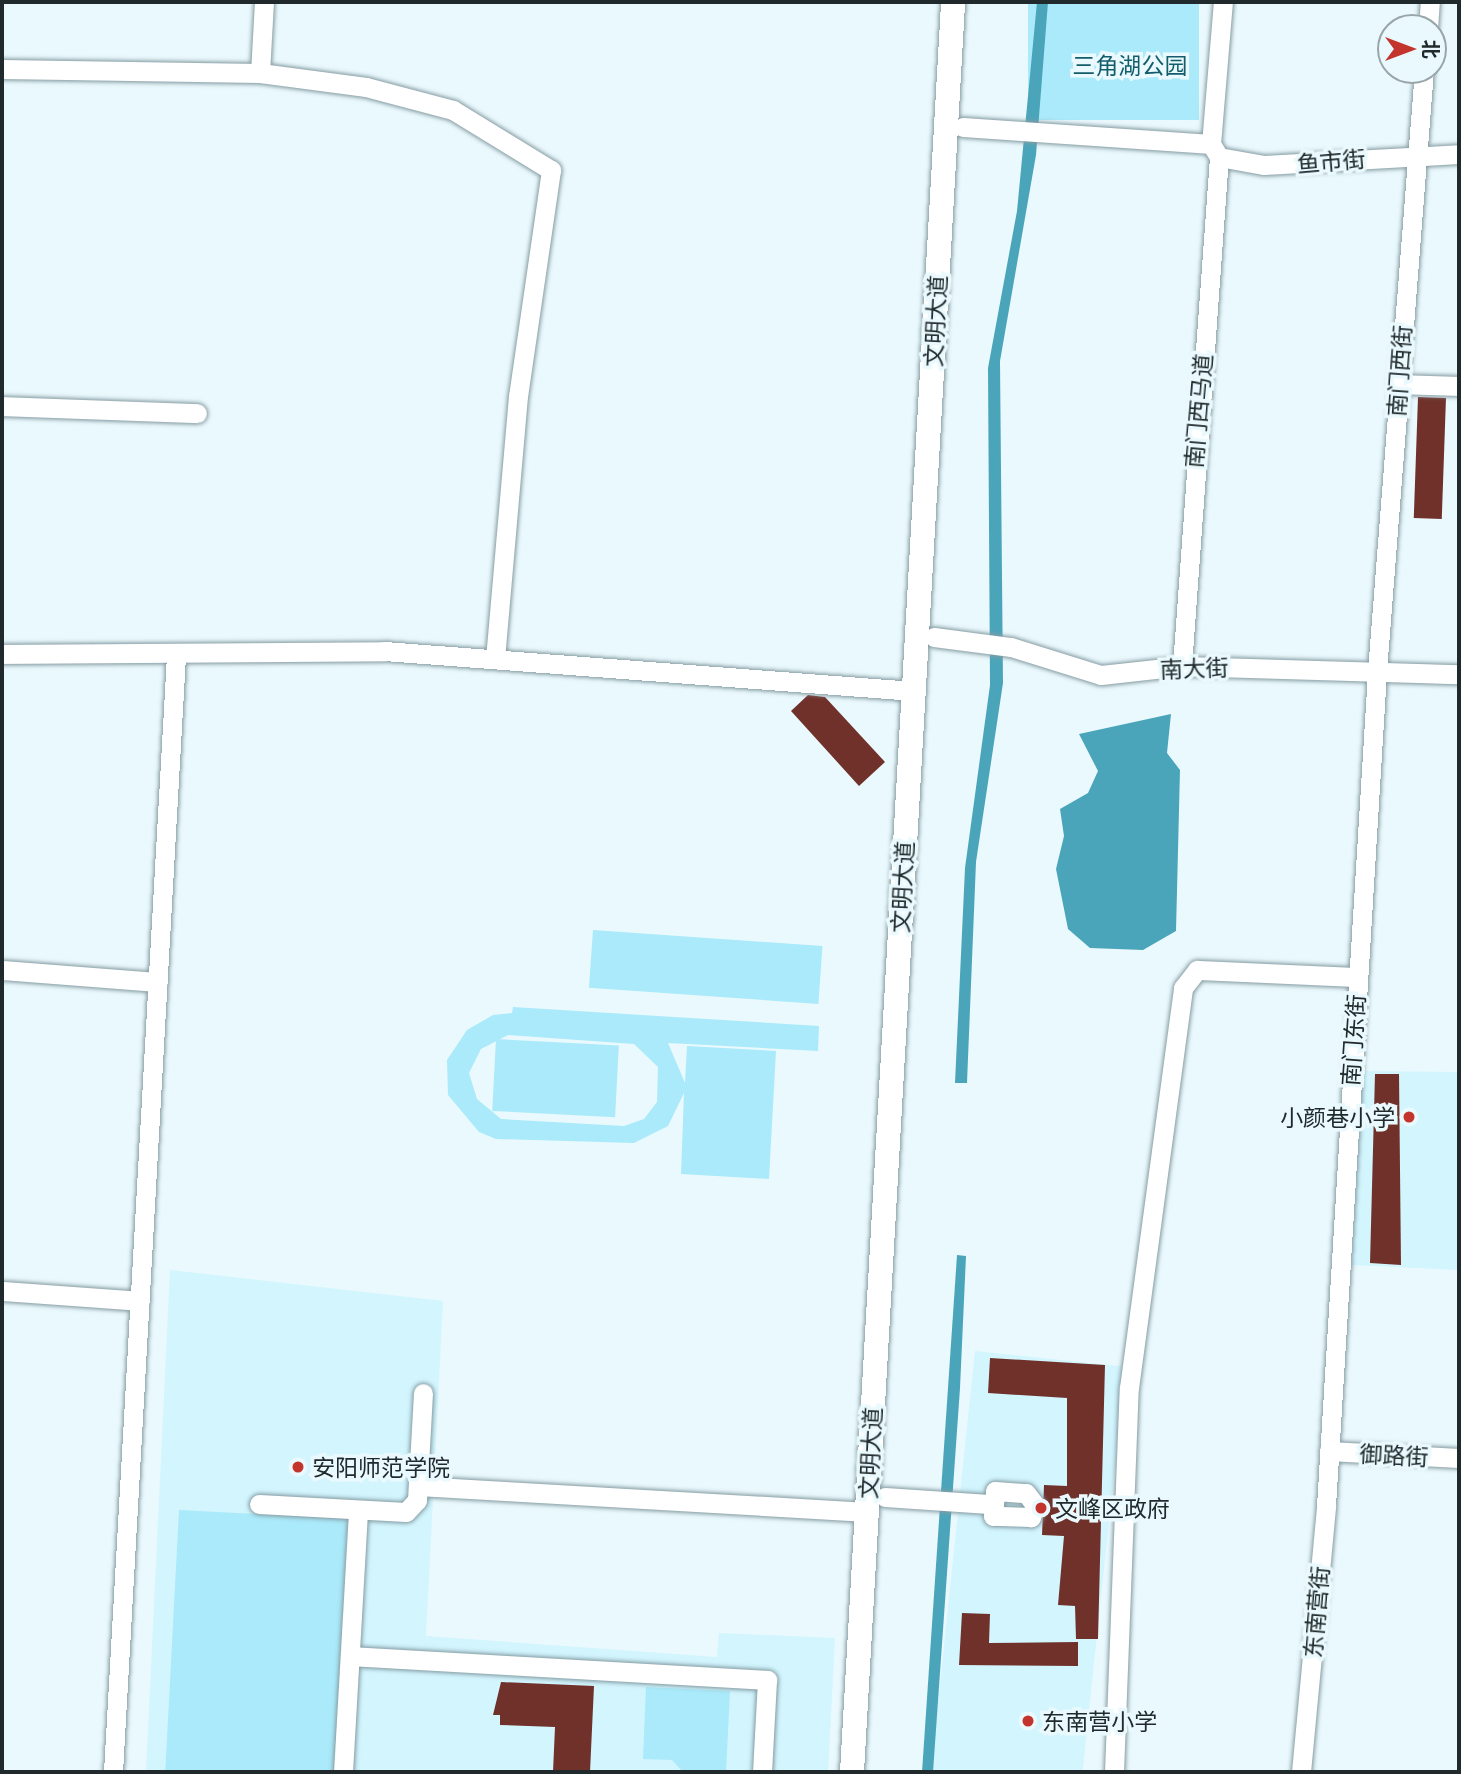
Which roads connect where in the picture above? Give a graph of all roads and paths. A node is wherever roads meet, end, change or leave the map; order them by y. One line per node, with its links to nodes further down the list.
1 (264, 2): 6 (street)
2 (953, 2): 23 (main road, 文明大道)
3 (970, 2): 8 (main road, 文明大道)
4 (1223, 2): 9 (street, 南门西马道)
5 (2, 69): 6 (street)
6 (260, 73): 19 (street)
7 (1423, 84): 11 (street, 南门西街)
8 (963, 127): 9 (street, 鱼市街); 16 (main road, 文明大道)
9 (1215, 151): 11 (street, 鱼市街); 20 (street, 南门西马道)
10 (1459, 153): 11 (street, 鱼市街)
11 (1416, 154): 12 (street, 南门西街)
12 (1398, 384): 13 (street); 21 (street, 南门西街)
13 (1459, 386)
14 (2, 406): 15 (street)
15 (197, 413)
16 (934, 637): 20 (street, 南大街); 34 (main road, 文明大道)
17 (2, 654): 18 (street)
18 (176, 654): 19 (street); 26 (street)
19 (495, 658): 23 (street)
20 (1182, 666): 21 (street, 南大街)
21 (1377, 671): 22 (street, 南大街); 25 (street, 南门东街)
22 (1459, 674)
23 (914, 691): 34 (main road, 文明大道)
24 (2, 970): 26 (street)
25 (1357, 977): 30 (street, 南门东街); 43 (street)
26 (158, 982): 28 (street)
27 (2, 1291): 28 (street)
28 (140, 1301): 38 (street)
29 (423, 1393): 32 (street)
30 (1329, 1451): 31 (street, 御路街); 44 (street, 东南营街)
31 (1459, 1458)
32 (418, 1486): 34 (street); 36 (street)
33 (259, 1504): 36 (street)
34 (876, 1504): 35 (street); 41 (main road, 文明大道); 42 (main road, 文明大道)
35 (989, 1504)
36 (358, 1510): 37 (street)
37 (350, 1656): 39 (street); 40 (street)
38 (113, 1772)
39 (344, 1772)
40 (762, 1772)
41 (852, 1772)
42 (869, 1772)
43 (1114, 1772)
44 (1301, 1772)

